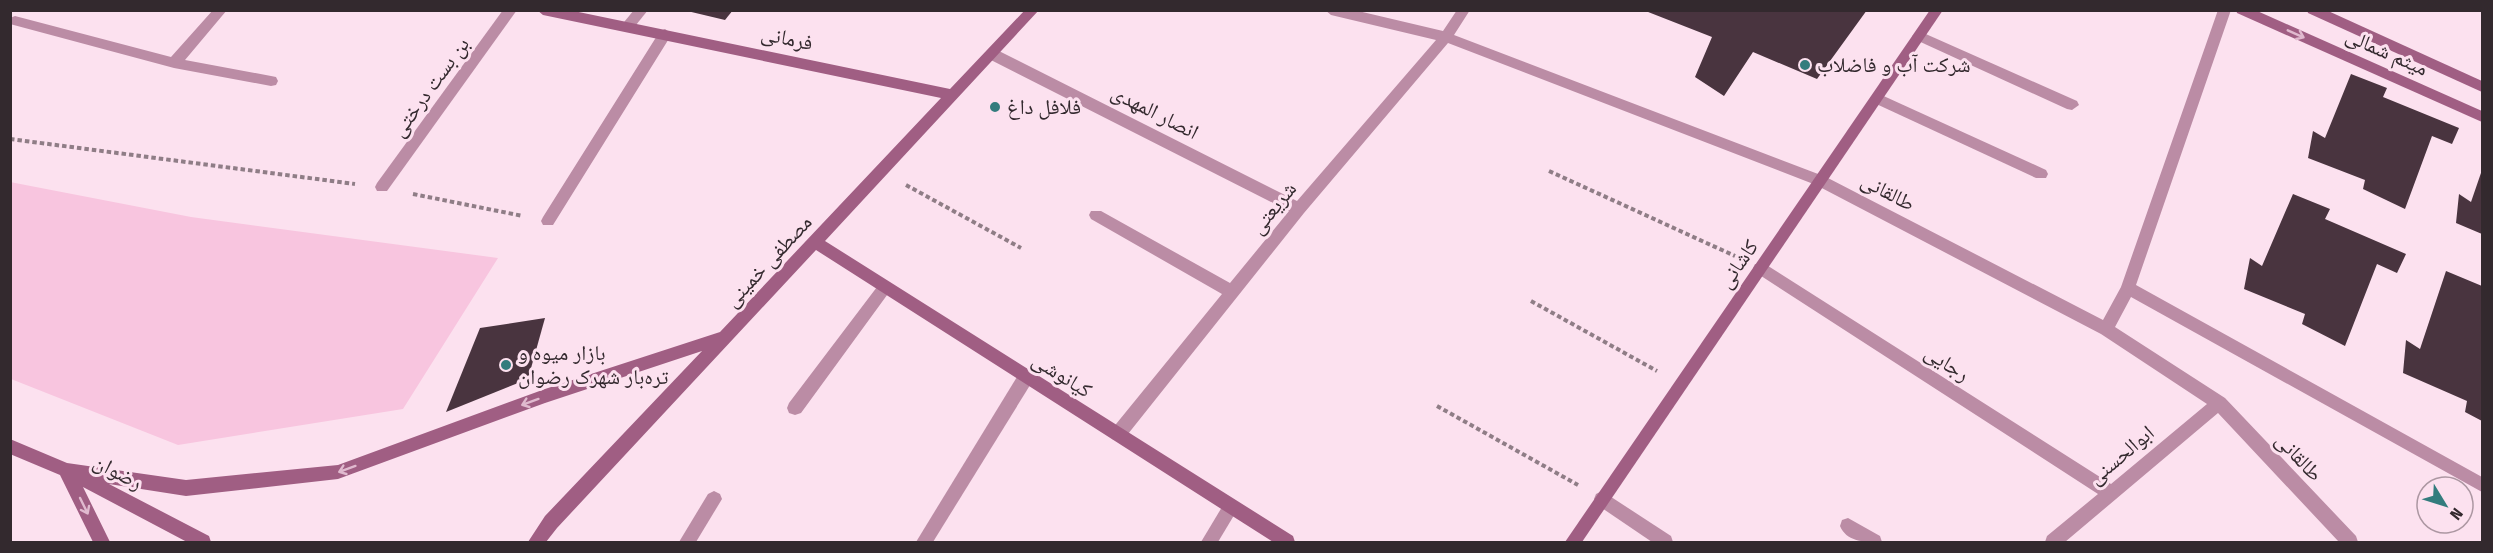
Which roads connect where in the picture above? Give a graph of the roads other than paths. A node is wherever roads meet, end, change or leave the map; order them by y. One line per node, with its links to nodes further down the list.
1 (26, 10): 13 (street)
2 (221, 10): 19 (street)
3 (511, 10): 28 (street, بن بست درختی)
4 (543, 10): 14 (main road, فرمانی)
5 (642, 10): 14 (street)
6 (1033, 10): 18 (main road, مصطفی خمینی)
7 (1331, 10): 17 (street, طالقانی)
8 (1464, 10): 17 (street, شریعتی)
9 (1937, 10): 16 (main road, کاشانی)
10 (2226, 10): 35 (street)
11 (2242, 10): 25 (main road, میثم شمالی, one-way to 25)
12 (2313, 10): 21 (main road, میثم شمالی)
13 (13, 23): 19 (street)
14 (627, 27): 15 (main road, فرمانی)
15 (665, 34): 22 (main road, فرمانی); 31 (street)
16 (1920, 36): 23 (main road, کاشانی); 24 (street)
17 (1446, 37): 27 (street, طالقانی); 29 (street, شریعتی)
18 (992, 54): 22 (main road, مصطفی خمینی); 29 (street, انصار المهدی)
19 (174, 63): 20 (street)
20 (271, 81)
21 (2482, 87)
22 (951, 95): 32 (main road, مصطفی خمینی)
23 (1877, 98): 26 (street); 27 (main road, کاشانی)
24 (2072, 105)
25 (2482, 117)
26 (2041, 174)
27 (1821, 181): 33 (main road, کاشانی); 37 (street, طالقانی)
28 (382, 187)
29 (1299, 208): 36 (street, شریعتی)
30 (1096, 215): 36 (street)
31 (548, 221)
32 (814, 242): 34 (main road, کیانوشی); 38 (main road, مصطفی خمینی)
33 (1760, 268): 46 (street, رجایی); 48 (main road, کاشانی)
34 (885, 287): 39 (main road, کیانوشی); 41 (street)
35 (2128, 288): 37 (street); 45 (street)
36 (1232, 292): 42 (street, شریعتی)
37 (2106, 329): 40 (street, طالقانی)
38 (725, 337): 44 (main road, one-way to 44); 53 (main road, مصطفی خمینی)
39 (1026, 377): 42 (main road, کیانوشی); 55 (street)
40 (2219, 403): 46 (street, ابوالحسنی); 62 (street, طالقانی)
41 (795, 408)
42 (1118, 434): 49 (main road, کیانوشی)
43 (10, 446): 44 (main road, رضوان)
44 (66, 470): 51 (main road, one-way to 51); 52 (main road, رضوان)
45 (2482, 485)
46 (2111, 493): 61 (street, ابوالحسنی)
47 (714, 499): 54 (street)
48 (1602, 499): 58 (main road, کاشانی); 59 (street)
49 (1231, 507): 56 (street); 57 (main road, کیانوشی)
50 (1848, 526): 60 (street)
51 (102, 543)
52 (203, 543)
53 (536, 543)
54 (687, 543)
55 (924, 543)
56 (1209, 543)
57 (1287, 543)
58 (1573, 543)
59 (1665, 543)
60 (1874, 543)
61 (2053, 543)
62 (2350, 543)

